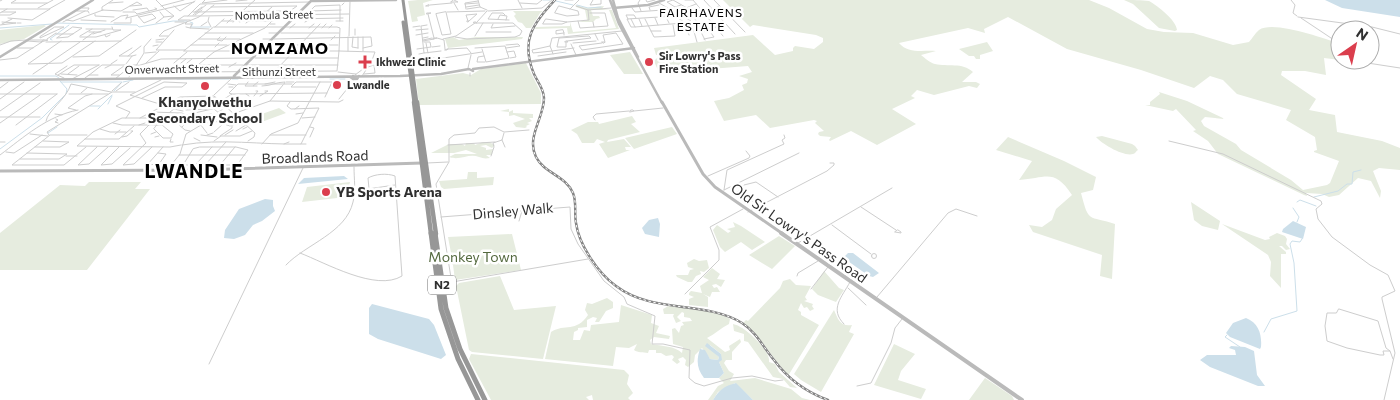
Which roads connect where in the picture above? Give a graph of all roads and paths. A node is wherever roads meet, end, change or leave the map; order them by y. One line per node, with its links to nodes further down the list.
1 (2, 0): 34 (street)
2 (16, 0): 49 (street)
3 (53, 0): 49 (street)
4 (65, 0): 81 (street)
5 (93, 0): 315 (main road)
6 (113, 0): 50 (street)
7 (156, 0): 68 (street)
8 (184, 0): 35 (street)
9 (205, 0): 45 (street)
10 (223, 0): 11 (street); 38 (street)
11 (229, 0)
12 (247, 0): 39 (street)
13 (255, 0): 43 (street)
14 (349, 0): 15 (main road); 40 (main road); 119 (street)
15 (387, 0): 16 (main road)
16 (396, 0)
17 (402, 0): 447 (highway, N2)
18 (518, 0): 47 (street)
19 (542, 0): 47 (street)
20 (552, 0): 74 (street)
21 (565, 0): 22 (street)
22 (573, 0)
23 (580, 0): 66 (street)
24 (593, 0): 25 (street)
25 (601, 0)
26 (611, 0): 71 (main road, Old Sir Lowry's Pass Road)
27 (646, 0): 48 (street)
28 (664, 0): 48 (main road)
29 (685, 0): 30 (street)
30 (693, 0): 55 (street)
31 (704, 0): 83 (street)
32 (714, 0): 67 (street)
33 (1292, 0): 139 (street)
34 (0, 1)
35 (177, 1): 68 (street)
36 (194, 1): 60 (street); 60 (street)
37 (211, 1): 38 (street); 45 (street)
38 (216, 1): 51 (street)
39 (237, 1): 46 (street)
40 (312, 1): 43 (street); 123 (main road)
41 (454, 1): 65 (street); 88 (street)
42 (123, 2): 44 (street)
43 (253, 2): 46 (street); 61 (street)
44 (120, 3): 50 (street); 56 (street)
45 (206, 3): 51 (street); 108 (street); 108 (street)
46 (233, 3): 51 (street)
47 (520, 3): 74 (street)
48 (657, 3): 54 (main road); 90 (street); 102 (street); 149 (street)
49 (47, 4): 80 (street)
50 (108, 4): 84 (street)
51 (215, 4): 69 (street)
52 (316, 4): 63 (street)
53 (479, 4): 53 (street); 101 (street)
54 (639, 4): 71 (main road); 72 (main road); 111 (street)
55 (697, 4): 77 (street); 92 (street)
56 (118, 5)
57 (344, 5): 64 (street)
58 (681, 5): 58 (street); 77 (street)
59 (130, 6): 95 (street)
60 (174, 6): 68 (street)
61 (248, 6): 62 (street); 69 (street); 109 (street)
62 (274, 6): 97 (street); 98 (street)
63 (314, 6): 64 (street); 100 (street)
64 (340, 6): 87 (street)
65 (429, 6)
66 (575, 6): 75 (street); 89 (street)
67 (719, 6): 83 (street); 267 (street)
68 (163, 7): 96 (street); 107 (street); 128 (street)
69 (211, 7): 108 (street)
70 (608, 7): 71 (main road); 76 (street)
71 (613, 7): 72 (main road); 76 (street); 259 (main road, Old Sir Lowry's Pass Road)
72 (632, 7): 111 (street)
73 (82, 8): 94 (street)
74 (523, 8): 101 (street)
75 (570, 8): 75 (street)
76 (603, 8): 89 (street)
77 (687, 8): 92 (street)
78 (0, 9): 79 (street)
79 (8, 9): 80 (street); 113 (street)
80 (37, 9): 81 (street)
81 (50, 9): 141 (street)
82 (344, 9): 87 (street)
83 (712, 9): 115 (street); 284 (street)
84 (103, 10): 95 (street); 116 (street); 127 (street)
85 (133, 10): 86 (street)
86 (138, 10): 96 (street); 105 (street)
87 (341, 10): 100 (street); 118 (street)
88 (458, 10): 101 (street); 110 (street)
89 (588, 10): 114 (street)
90 (658, 10): 91 (street); 102 (street)
91 (663, 10): 103 (street); 134 (street)
92 (702, 10): 115 (street)
93 (76, 11): 104 (street)
94 (88, 11): 104 (street); 116 (street)
95 (123, 11): 105 (street)
96 (150, 11): 128 (street)
97 (268, 11): 98 (street); 109 (street); 133 (street)
98 (292, 11): 99 (street); 122 (street)
99 (296, 11)
100 (310, 11): 124 (street)
101 (486, 11): 195 (street)
102 (650, 11): 112 (street)
103 (672, 11)
104 (85, 12): 162 (street)
105 (135, 12): 128 (street)
106 (160, 12): 117 (street)
107 (170, 12): 117 (street); 129 (street)
108 (197, 12): 109 (street); 130 (street, Nombula Street); 130 (street); 166 (street)
109 (242, 12): 132 (street)
110 (446, 12): 110 (street)
111 (642, 12): 112 (street)
112 (646, 12): 148 (street)
113 (1, 13)
114 (589, 13): 179 (street); 238 (street)
115 (705, 13): 149 (street); 198 (street)
116 (90, 14): 162 (street)
117 (162, 14): 136 (street)
118 (341, 14): 119 (street, Nombula Street); 125 (street, Nombula Street); 169 (street)
119 (349, 14): 290 (street)
120 (429, 14): 301 (street)
121 (654, 14): 138 (street)
122 (286, 15): 123 (street, Nombula Street); 133 (street, Nombula Street)
123 (297, 15): 124 (street, Nombula Street); 156 (main road)
124 (306, 15): 125 (street, Nombula Street)
125 (323, 15): 168 (street)
126 (505, 15): 171 (street); 171 (street); 173 (street)
127 (101, 16): 135 (street); 164 (street)
128 (138, 16): 128 (street); 142 (street)
129 (174, 16): 136 (street); 165 (street)
130 (200, 16): 131 (street, Nombula Street); 166 (street)
131 (210, 16): 132 (street, Nombula Street); 186 (street)
132 (237, 16): 133 (street, Nombula Street)
133 (263, 16)
134 (666, 16): 138 (street); 205 (street); 214 (street)
135 (114, 17)
136 (164, 17): 201 (street)
137 (548, 17): 157 (street)
138 (656, 17): 148 (street); 222 (street)
139 (1298, 17): 285 (street); 302 (street)
140 (8, 18): 141 (street)
141 (12, 18): 181 (street)
142 (132, 18): 142 (street)
143 (238, 18): 188 (street)
144 (270, 18): 193 (street)
145 (311, 18): 156 (street); 168 (street); 194 (street)
146 (639, 18): 147 (street); 160 (street); 240 (street)
147 (645, 18): 148 (street); 227 (street)
148 (648, 18)
149 (688, 18): 327 (street)
150 (231, 19): 187 (street)
151 (244, 19): 189 (street)
152 (250, 19): 190 (street)
153 (257, 19): 191 (street)
154 (263, 19): 192 (street)
155 (280, 19): 177 (street)
156 (293, 19): 233 (main road)
157 (546, 19): 196 (street); 196 (street)
158 (627, 19): 159 (street); 160 (street); 239 (street)
159 (631, 19): 160 (street); 239 (street)
160 (636, 19)
161 (696, 19): 216 (street)
162 (66, 20): 182 (street)
163 (81, 20): 164 (street)
164 (94, 20): 175 (street)
165 (168, 20)
166 (191, 20): 185 (street)
167 (224, 20): 176 (street)
168 (319, 20): 169 (street)
169 (340, 20): 170 (street); 178 (street)
170 (343, 20)
171 (498, 20): 172 (street)
172 (502, 20): 173 (street); 204 (street)
173 (506, 20): 174 (street)
174 (508, 20)
175 (106, 21)
176 (222, 21): 187 (street); 230 (street)
177 (272, 21): 193 (street); 206 (street)
178 (336, 21)
179 (578, 21): 196 (street); 238 (street)
180 (2, 22): 181 (street)
181 (6, 22): 199 (street); 217 (street)
182 (63, 22)
183 (174, 22): 184 (street)
184 (184, 22): 185 (street); 223 (street)
185 (188, 22): 242 (street)
186 (208, 22): 224 (street); 230 (street)
187 (228, 22): 188 (street)
188 (234, 22): 189 (street)
189 (240, 22): 190 (street)
190 (247, 22): 191 (street)
191 (253, 22): 192 (street)
192 (259, 22): 193 (street)
193 (266, 22)
194 (305, 22)
195 (475, 22): 202 (street); 221 (street); 296 (street)
196 (567, 22)
197 (592, 22): 238 (street)
198 (712, 22): 216 (street); 241 (street)
199 (16, 23): 200 (street); 217 (street)
200 (21, 23)
201 (156, 23)
202 (484, 23): 203 (street); 297 (street)
203 (493, 23): 204 (street); 226 (street)
204 (501, 23): 226 (street)
205 (684, 23): 215 (street); 287 (street)
206 (269, 24): 207 (street); 232 (street)
207 (275, 24)
208 (295, 24): 243 (street)
209 (301, 24): 234 (street)
210 (307, 24): 235 (street)
211 (314, 24): 244 (street)
212 (320, 24): 236 (street)
213 (326, 24): 245 (street)
214 (670, 24): 215 (street); 222 (street)
215 (672, 24): 260 (street)
216 (699, 24): 247 (street)
217 (0, 25)
218 (262, 25): 231 (street)
219 (332, 25): 246 (street)
220 (427, 25): 225 (street)
221 (468, 25)
222 (658, 25): 227 (street)
223 (176, 26): 228 (street); 288 (street)
224 (201, 26)
225 (420, 26): 237 (street); 258 (street)
226 (516, 26): 299 (street)
227 (648, 26): 240 (street); 260 (street)
228 (180, 27)
229 (186, 27): 242 (street)
230 (213, 27): 231 (street); 256 (street)
231 (260, 27): 232 (street)
232 (266, 27): 233 (street); 266 (street)
233 (285, 27): 243 (street); 272 (main road)
234 (298, 27): 235 (street); 243 (street)
235 (305, 27): 244 (street)
236 (317, 27): 244 (street); 245 (street); 273 (street)
237 (413, 27)
238 (594, 27)
239 (635, 27): 240 (street)
240 (642, 27)
241 (717, 27): 247 (street); 294 (street)
242 (190, 28): 256 (street)
243 (291, 28)
244 (310, 28)
245 (323, 28): 246 (street)
246 (329, 28): 274 (street)
247 (708, 28): 262 (street)
248 (86, 29): 249 (street)
249 (92, 29): 250 (street); 295 (street)
250 (106, 29): 265 (street); 295 (street)
251 (344, 29): 274 (street)
252 (355, 29): 291 (street)
253 (428, 29): 258 (street)
254 (136, 30): 320 (street)
255 (174, 30): 288 (street)
256 (209, 30): 270 (street)
257 (416, 30): 258 (street)
258 (421, 30): 282 (street)
259 (624, 31): 277 (street); 356 (main road, Old Sir Lowry's Pass Road)
260 (650, 31): 261 (street)
261 (662, 31)
262 (710, 31): 262 (street)
263 (89, 32): 264 (street)
264 (94, 32): 265 (street); 281 (street)
265 (102, 32): 281 (street)
266 (252, 32): 270 (street); 306 (street)
267 (745, 32)
268 (46, 33): 269 (street); 269 (street); 269 (street)
269 (50, 33): 278 (street)
270 (205, 33): 305 (street)
271 (271, 33): 272 (street)
272 (279, 33): 273 (street); 308 (main road)
273 (312, 33): 274 (street); 309 (street)
274 (340, 33): 275 (street); 290 (street); 310 (street); 321 (street)
275 (343, 33)
276 (428, 33): 282 (street)
277 (594, 33): 283 (street); 314 (street)
278 (57, 34): 279 (street); 316 (street)
279 (63, 34): 280 (street); 280 (street); 280 (street)
280 (74, 34)
281 (92, 34): 295 (street)
282 (422, 34): 286 (street); 313 (street)
283 (564, 34): 283 (street); 342 (street)
284 (735, 34)
285 (1400, 34)
286 (416, 35)
287 (688, 35)
288 (168, 36): 304 (street)
289 (335, 36): 310 (street)
290 (348, 36): 291 (street); 367 (street)
291 (353, 36): 292 (street); 350 (street)
292 (358, 36): 293 (street); 350 (street)
293 (363, 36): 351 (street); 351 (street)
294 (723, 36)
295 (88, 37): 318 (street)
296 (454, 37): 297 (street); 311 (street)
297 (475, 37): 298 (street)
298 (484, 37): 299 (street); 299 (street)
299 (510, 37)
300 (428, 38): 313 (street)
301 (435, 38): 311 (street); 313 (street)
302 (1330, 38)
303 (151, 39): 349 (street)
304 (164, 39): 322 (street); 322 (street)
305 (198, 39): 306 (street); 331 (street)
306 (241, 39): 332 (street)
307 (263, 39): 308 (street)
308 (273, 39): 309 (street); 334 (main road)
309 (306, 39): 310 (street); 335 (street)
310 (331, 39)
311 (443, 39): 385 (street)
312 (343, 40): 321 (street)
313 (423, 40): 324 (street); 352 (street)
314 (597, 40): 326 (street); 328 (street)
315 (26, 41): 316 (street); 329 (street); 345 (main road)
316 (45, 41): 317 (street); 346 (street)
317 (61, 41): 318 (street); 414 (street)
318 (81, 41): 319 (street); 414 (street)
319 (95, 41): 320 (street); 393 (street)
320 (121, 41): 393 (street)
321 (340, 41): 323 (street); 336 (street)
322 (162, 42): 330 (street)
323 (336, 42)
324 (426, 42): 343 (street); 353 (street)
325 (567, 42): 325 (street); 328 (street)
326 (604, 42): 344 (street); 344 (street); 344 (street)
327 (697, 42)
328 (573, 44): 355 (street)
329 (0, 45)
330 (159, 45): 338 (street); 358 (street)
331 (190, 45): 339 (street); 364 (street)
332 (228, 45): 333 (street); 339 (street)
333 (231, 45)
334 (266, 45): 335 (street); 375 (main road)
335 (300, 45): 336 (street); 365 (street)
336 (340, 45): 366 (street)
337 (141, 46): 348 (street)
338 (153, 46)
339 (225, 46): 373 (street)
340 (440, 46): 343 (street)
341 (505, 46): 354 (street); 354 (street); 357 (street)
342 (550, 46): 371 (street); 371 (street)
343 (431, 47): 353 (street)
344 (607, 47)
345 (14, 48): 346 (street); 405 (main road)
346 (33, 48): 405 (street)
347 (132, 48): 389 (street)
348 (138, 48): 349 (street); 389 (street)
349 (143, 48): 380 (street)
350 (358, 48): 368 (street)
351 (363, 48): 369 (street)
352 (424, 48): 353 (street); 361 (street); 382 (street)
353 (427, 48): 383 (street)
354 (506, 48): 378 (street)
355 (574, 48): 371 (street); 388 (street)
356 (633, 48): 388 (main road); 532 (main road, Old Sir Lowry's Pass Road)
357 (482, 49): 362 (street); 377 (street)
358 (160, 50): 363 (street); 364 (street)
359 (205, 50): 372 (street)
360 (282, 50): 376 (street)
361 (417, 50)
362 (476, 50)
363 (157, 51): 380 (street); 416 (street)
364 (186, 51): 372 (street); 396 (street)
365 (294, 51): 366 (street); 376 (street); 401 (street)
366 (339, 51): 367 (street); 402 (street)
367 (348, 51): 368 (street)
368 (357, 51): 369 (street)
369 (363, 51): 430 (street)
370 (441, 51): 383 (street)
371 (552, 51): 386 (street)
372 (203, 52): 373 (street)
373 (214, 52): 374 (street); 399 (street)
374 (252, 52): 375 (street); 381 (street)
375 (260, 52): 376 (street); 400 (main road)
376 (279, 52)
377 (483, 52): 385 (street); 391 (street)
378 (507, 52): 395 (street); 403 (street)
379 (566, 52): 386 (street)
380 (144, 53): 428 (street)
381 (250, 53)
382 (425, 53): 383 (street); 384 (street)
383 (428, 53)
384 (419, 54)
385 (471, 54): 394 (street); 434 (street)
386 (553, 54): 392 (street)
387 (136, 55): 390 (street)
388 (576, 55): 434 (main road, Onverwacht Street)
389 (127, 56): 390 (street)
390 (132, 56): 408 (street)
391 (484, 56): 409 (street); 409 (street)
392 (538, 56)
393 (72, 57): 414 (street)
394 (431, 57)
395 (516, 57): 403 (street); 404 (street)
396 (179, 58): 397 (street); 410 (street); 416 (street)
397 (186, 58): 398 (street); 411 (street)
398 (193, 58): 399 (street); 412 (street)
399 (207, 58): 400 (street); 421 (street)
400 (253, 58): 401 (street); 423 (main road)
401 (287, 58): 402 (street); 424 (street)
402 (339, 58): 425 (street)
403 (509, 58): 409 (street)
404 (520, 58)
405 (0, 59)
406 (118, 60): 415 (street)
407 (125, 61): 408 (street)
408 (128, 61): 419 (street)
409 (486, 62)
410 (174, 63)
411 (181, 63)
412 (187, 63)
413 (236, 63): 422 (street)
414 (48, 64): 437 (street)
415 (111, 64): 418 (street); 419 (street); 431 (street)
416 (146, 64): 428 (street)
417 (80, 65): 418 (street); 439 (street); 440 (street)
418 (100, 65): 441 (street); 444 (street)
419 (126, 65): 420 (street); 443 (street)
420 (132, 65): 428 (street); 443 (street)
421 (199, 65): 422 (street); 435 (street, Sithunzi Street)
422 (231, 65): 423 (street); 429 (street)
423 (246, 65): 424 (street); 435 (main road)
424 (281, 65): 425 (street); 436 (street)
425 (339, 65): 433 (street)
426 (1380, 65): 432 (street)
427 (67, 66): 439 (street)
428 (138, 66): 453 (street)
429 (229, 67)
430 (367, 67): 438 (street); 438 (street); 446 (street); 446 (street)
431 (105, 68)
432 (1400, 68)
433 (337, 71): 436 (street, Sithunzi Street); 446 (street, Sithunzi Street)
434 (469, 71): 447 (main road, Onverwacht Street)
435 (238, 72): 436 (street, Sithunzi Street); 445 (main road)
436 (274, 72)
437 (33, 74)
438 (370, 74): 446 (street, Sithunzi Street)
439 (59, 75): 440 (street); 451 (street)
440 (68, 75): 441 (street)
441 (78, 75): 451 (street)
442 (98, 75): 444 (street)
443 (119, 75): 449 (street)
444 (88, 76): 452 (street)
445 (233, 77): 446 (main road, Onverwacht Street); 448 (main road, Onverwacht Street); 464 (street)
446 (356, 77): 447 (main road, Onverwacht Street); 507 (street)
447 (412, 77): 694 (highway, N2)
448 (164, 78): 453 (main road, Onverwacht Street); 480 (street)
449 (115, 79): 452 (main road, Onverwacht Street); 453 (main road, Onverwacht Street)
450 (0, 80): 451 (main road, Onverwacht Street)
451 (69, 80): 452 (main road, Onverwacht Street)
452 (83, 80)
453 (127, 80): 476 (street)
454 (8, 82): 473 (street)
455 (24, 82): 494 (street)
456 (258, 82): 469 (street)
457 (276, 82): 463 (street); 466 (street); 467 (street)
458 (296, 82): 459 (street); 463 (street); 468 (street)
459 (320, 82): 474 (street); 492 (street)
460 (40, 83): 495 (street)
461 (121, 83): 479 (street)
462 (247, 83): 465 (street); 469 (street); 469 (street)
463 (284, 83): 467 (street); 468 (street); 487 (street)
464 (226, 84): 465 (street); 503 (street)
465 (237, 84): 472 (street)
466 (265, 84): 467 (street); 469 (street); 469 (street)
467 (274, 84): 469 (street)
468 (293, 84): 474 (street)
469 (259, 86)
470 (88, 87): 475 (street); 485 (street); 497 (street)
471 (228, 87): 472 (street)
472 (234, 87): 482 (street)
473 (0, 88)
474 (317, 88): 491 (street)
475 (98, 89): 479 (street); 486 (street)
476 (115, 91): 479 (street); 480 (street)
477 (240, 91): 500 (street)
478 (249, 91): 501 (street)
479 (111, 92): 498 (street)
480 (136, 92): 502 (street)
481 (225, 92): 482 (street)
482 (230, 92): 499 (street)
483 (256, 92): 484 (street); 501 (street); 505 (street)
484 (267, 92): 487 (street); 506 (street)
485 (80, 93): 486 (street); 497 (street)
486 (92, 93): 498 (street); 536 (street)
487 (275, 93): 488 (street); 523 (street)
488 (285, 93): 489 (street); 510 (street)
489 (293, 93): 490 (street); 511 (street)
490 (302, 93): 491 (street); 512 (street)
491 (314, 93): 492 (street); 521 (street)
492 (327, 93): 513 (street)
493 (0, 94): 494 (street)
494 (8, 94): 495 (street); 515 (street)
495 (25, 94): 496 (street); 540 (street)
496 (42, 94): 560 (street); 561 (street)
497 (69, 94): 572 (street)
498 (108, 94): 537 (street)
499 (233, 94): 500 (street); 519 (street)
500 (237, 94): 501 (street)
501 (247, 94): 504 (street)
502 (136, 96): 514 (street); 514 (street); 562 (street)
503 (214, 96): 509 (street); 516 (street)
504 (249, 96)
505 (254, 96)
506 (260, 96)
507 (342, 96): 518 (street); 518 (street)
508 (169, 97): 522 (street)
509 (216, 97): 517 (street); 519 (street)
510 (282, 97)
511 (290, 97)
512 (298, 97)
513 (325, 97)
514 (142, 98): 522 (street)
515 (0, 99)
516 (174, 100): 524 (street); 527 (street)
517 (208, 100): 524 (street); 525 (street)
518 (338, 100): 521 (street)
519 (221, 101): 526 (street); 529 (street)
520 (291, 101): 521 (street); 523 (street); 535 (street)
521 (310, 101): 531 (street)
522 (157, 102): 527 (street)
523 (270, 102): 553 (street)
524 (181, 104): 525 (street)
525 (203, 104): 526 (street); 533 (street)
526 (209, 104): 534 (street)
527 (164, 105): 542 (street)
528 (217, 105): 534 (street)
529 (226, 105): 534 (street); 553 (street)
530 (299, 106): 535 (street)
531 (306, 108): 535 (street); 545 (street); 548 (street)
532 (665, 108): 571 (street); 703 (main road, Old Sir Lowry's Pass Road)
533 (186, 109): 534 (street); 538 (street)
534 (213, 109): 541 (street); 544 (street)
535 (294, 109)
536 (76, 110): 537 (street); 555 (street)
537 (80, 110): 584 (street)
538 (182, 110): 543 (street); 546 (street)
539 (222, 110): 544 (street)
540 (0, 111)
541 (209, 111): 547 (street); 551 (street)
542 (150, 112): 543 (street); 563 (street)
543 (169, 112): 546 (street)
544 (217, 112): 552 (street)
545 (317, 112): 549 (street); 566 (street)
546 (179, 113): 556 (street)
547 (194, 113): 556 (street); 558 (street)
548 (303, 113): 554 (street); 565 (street)
549 (313, 113)
550 (56, 114): 555 (street)
551 (211, 114): 558 (street); 569 (street)
552 (224, 114)
553 (234, 114): 573 (street); 576 (street)
554 (296, 114)
555 (64, 115): 567 (street)
556 (186, 115): 568 (street); 582 (street)
557 (40, 116): 561 (street)
558 (193, 116): 594 (street)
559 (0, 117): 560 (street)
560 (9, 117): 561 (street); 580 (street)
561 (27, 117): 588 (street)
562 (126, 118): 563 (street); 574 (street)
563 (139, 118): 564 (street)
564 (156, 118): 568 (street); 590 (street)
565 (301, 118): 566 (street); 587 (street)
566 (315, 118): 578 (street)
567 (55, 119): 572 (street); 584 (street)
568 (174, 119): 582 (street)
569 (217, 119)
570 (197, 120): 592 (street)
571 (595, 120)
572 (46, 121): 614 (street)
573 (242, 121): 593 (street); 596 (street)
574 (112, 122): 589 (street); 595 (street)
575 (145, 122): 585 (street)
576 (211, 122): 577 (street); 592 (street)
577 (227, 122): 577 (street); 586 (street)
578 (313, 122): 579 (street); 583 (street); 599 (street)
579 (316, 122)
580 (0, 123)
581 (161, 123): 591 (street)
582 (178, 123): 594 (street)
583 (308, 123)
584 (60, 124): 623 (street)
585 (139, 124): 589 (street); 590 (street)
586 (224, 124): 596 (street); 617 (street)
587 (297, 124): 598 (street); 621 (street)
588 (16, 125)
589 (135, 125): 605 (street)
590 (148, 125): 591 (street); 670 (street)
591 (158, 125): 603 (street); 630 (street)
592 (201, 125): 607 (street); 617 (street)
593 (247, 126): 600 (street); 608 (street); 609 (street)
594 (182, 127): 607 (street)
595 (100, 128): 610 (street); 620 (street)
596 (232, 128): 597 (street); 626 (street); 628 (street)
597 (236, 128)
598 (296, 128)
599 (310, 128): 601 (street); 613 (street); 618 (street)
600 (243, 129)
601 (305, 129)
602 (120, 130): 610 (street)
603 (154, 130): 606 (street); 611 (street)
604 (529, 130): 612 (street)
605 (128, 131): 610 (street); 635 (street); 635 (street)
606 (150, 131)
607 (190, 131): 661 (street)
608 (236, 131)
609 (253, 131): 626 (street); 651 (street)
610 (117, 132): 615 (street)
611 (156, 132): 616 (street); 624 (street)
612 (504, 132): 639 (street); 662 (street)
613 (311, 133): 618 (street); 629 (street)
614 (28, 134): 619 (street); 678 (street)
615 (115, 134)
616 (152, 134)
617 (207, 134): 625 (street); 628 (street)
618 (306, 134): 621 (street); 637 (street)
619 (42, 135): 623 (street); 678 (street)
620 (89, 135): 623 (street); 632 (street)
621 (270, 135): 656 (street)
622 (784, 135): 708 (street)
623 (49, 136): 640 (street)
624 (160, 136): 627 (street); 636 (street)
625 (201, 136)
626 (225, 136): 628 (street)
627 (155, 137)
628 (219, 137): 645 (street)
629 (310, 137)
630 (170, 138): 636 (street); 650 (street)
631 (194, 138): 644 (street)
632 (84, 139): 633 (street); 664 (street)
633 (102, 139): 634 (street); 641 (street)
634 (111, 139): 635 (street); 642 (street)
635 (119, 139)
636 (164, 139): 643 (street)
637 (304, 140): 638 (street); 659 (street)
638 (308, 140)
639 (502, 140): 654 (street); 676 (street)
640 (42, 141): 663 (street); 663 (street)
641 (100, 141)
642 (108, 141)
643 (159, 141)
644 (201, 141): 645 (street); 661 (street)
645 (214, 141): 646 (street)
646 (226, 141): 651 (street); 674 (street)
647 (1169, 141): 739 (street)
648 (0, 142): 649 (street)
649 (5, 142)
650 (173, 142)
651 (247, 142): 656 (street)
652 (276, 142): 657 (street)
653 (289, 142): 658 (street)
654 (495, 142): 662 (street); 691 (street)
655 (94, 144): 665 (street)
656 (261, 144): 657 (street)
657 (274, 144): 658 (street)
658 (284, 144): 659 (street)
659 (300, 144): 660 (street)
660 (306, 144)
661 (181, 145): 672 (street); 683 (street)
662 (448, 145): 693 (street)
663 (34, 147): 679 (street)
664 (87, 147): 665 (street); 690 (street)
665 (91, 147): 666 (street)
666 (98, 147): 667 (street); 667 (street)
667 (109, 147): 668 (street)
668 (120, 147): 669 (street); 669 (street)
669 (131, 147): 670 (street)
670 (142, 147): 671 (street); 671 (street)
671 (153, 147): 672 (street)
672 (164, 147): 680 (street)
673 (212, 147): 674 (street); 684 (street); 685 (street)
674 (222, 147): 675 (street); 686 (street)
675 (236, 147): 687 (street); 688 (street)
676 (505, 147)
677 (746, 151): 703 (street)
678 (3, 152): 682 (street)
679 (27, 153): 689 (street); 692 (street)
680 (158, 153): 680 (street)
681 (799, 153): 708 (street)
682 (0, 155)
683 (179, 155): 684 (street); 702 (street)
684 (190, 155): 685 (street); 695 (street)
685 (204, 155): 686 (street); 695 (street)
686 (214, 155): 687 (street); 696 (street)
687 (228, 155): 688 (street); 697 (street)
688 (245, 155): 697 (street)
689 (65, 156): 690 (street); 692 (street)
690 (77, 156): 692 (street)
691 (491, 156)
692 (19, 159)
693 (449, 162): 694 (street); 718 (street)
694 (423, 163): 698 (main road, Broadlands Road); 743 (highway, N2); 744 (highway, N2)
695 (195, 165): 696 (street)
696 (205, 165): 697 (street)
697 (220, 165)
698 (354, 166): 699 (main road, Broadlands Road); 707 (street)
699 (303, 168): 702 (main road, Broadlands Road); 740 (street)
700 (831, 168): 709 (street)
701 (0, 170): 702 (main road, Broadlands Road)
702 (168, 170)
703 (705, 177): 708 (main road, Old Sir Lowry's Pass Road)
704 (396, 185): 706 (street); 706 (street); 723 (street)
705 (892, 188): 712 (street)
706 (369, 189): 707 (street)
707 (354, 191): 723 (street)
708 (722, 191): 713 (main road, Old Sir Lowry's Pass Road)
709 (778, 197): 710 (street); 711 (street)
710 (756, 204): 711 (street); 714 (street)
711 (760, 206): 714 (street)
712 (860, 207): 720 (street); 721 (street)
713 (743, 208): 716 (main road, Old Sir Lowry's Pass Road); 733 (street)
714 (756, 208): 716 (street)
715 (522, 211): 718 (street, Dinsley Walk); 719 (street); 725 (street, Dinsley Walk)
716 (748, 212): 722 (main road, Old Sir Lowry's Pass Road)
717 (977, 216): 734 (street)
718 (441, 217): 725 (street)
719 (519, 221)
720 (831, 224): 722 (street); 724 (street)
721 (896, 230)
722 (796, 245): 726 (main road, Old Sir Lowry's Pass Road)
723 (300, 253): 727 (street)
724 (871, 254)
725 (588, 260): 741 (street, Dinsley Walk)
726 (819, 260): 728 (main road, Old Sir Lowry's Pass Road); 729 (street)
727 (286, 265)
728 (828, 267): 730 (main road, Old Sir Lowry's Pass Road); 732 (street)
729 (797, 276)
730 (850, 282): 731 (street); 734 (main road, Old Sir Lowry's Pass Road)
731 (848, 288): 735 (street); 737 (street)
732 (811, 290)
733 (685, 294)
734 (875, 299): 736 (main road, Old Sir Lowry's Pass Road)
735 (866, 305)
736 (903, 318): 742 (street); 745 (main road, Old Sir Lowry's Pass Road)
737 (844, 324)
738 (1390, 351): 738 (street); 739 (street)
739 (1394, 360): 746 (street)
740 (208, 364)
741 (783, 380)
742 (857, 386)
743 (478, 400)
744 (485, 400)
745 (1022, 400)
746 (1384, 400)

